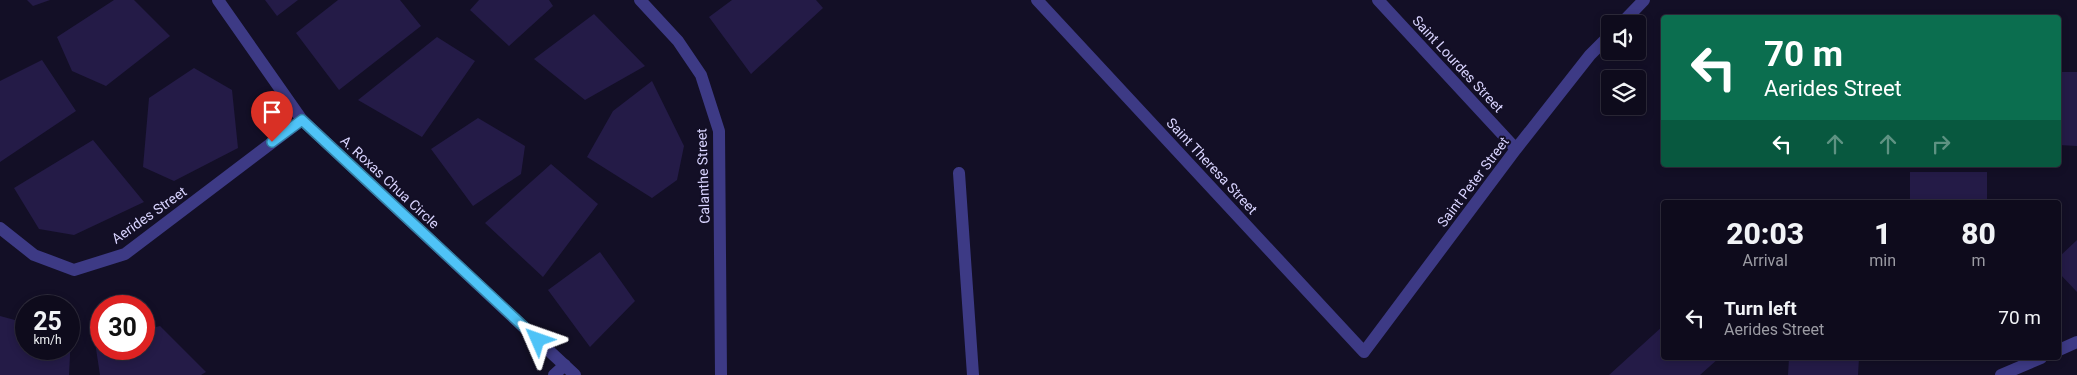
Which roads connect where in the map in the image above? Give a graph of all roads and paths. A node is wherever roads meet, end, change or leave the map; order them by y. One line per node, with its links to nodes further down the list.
1 (218, 0): 8 (street, A. Roxas Chua Circle)
2 (640, 0): 19 (street, Calanthe Street)
3 (1037, 0): 14 (street, Saint Theresa Street)
4 (1378, 0): 9 (street, Saint Lourdes Street)
5 (1644, 0): 6 (street)
6 (1630, 15)
7 (1601, 44): 9 (street, Saint Peter Street)
8 (302, 120): 11 (street, Aerides Street); 16 (street, A. Roxas Chua Circle)
9 (1516, 149): 14 (street, Saint Peter Street)
10 (959, 173): 20 (street)
11 (0, 228)
12 (2077, 342): 13 (street)
13 (2061, 349)
14 (1364, 352)
15 (2036, 360): 21 (street)
16 (565, 365): 17 (street); 18 (street, A. Roxas Chua Circle)
17 (554, 375)
18 (575, 375)
19 (721, 375)
20 (973, 375)
21 (2001, 375)

